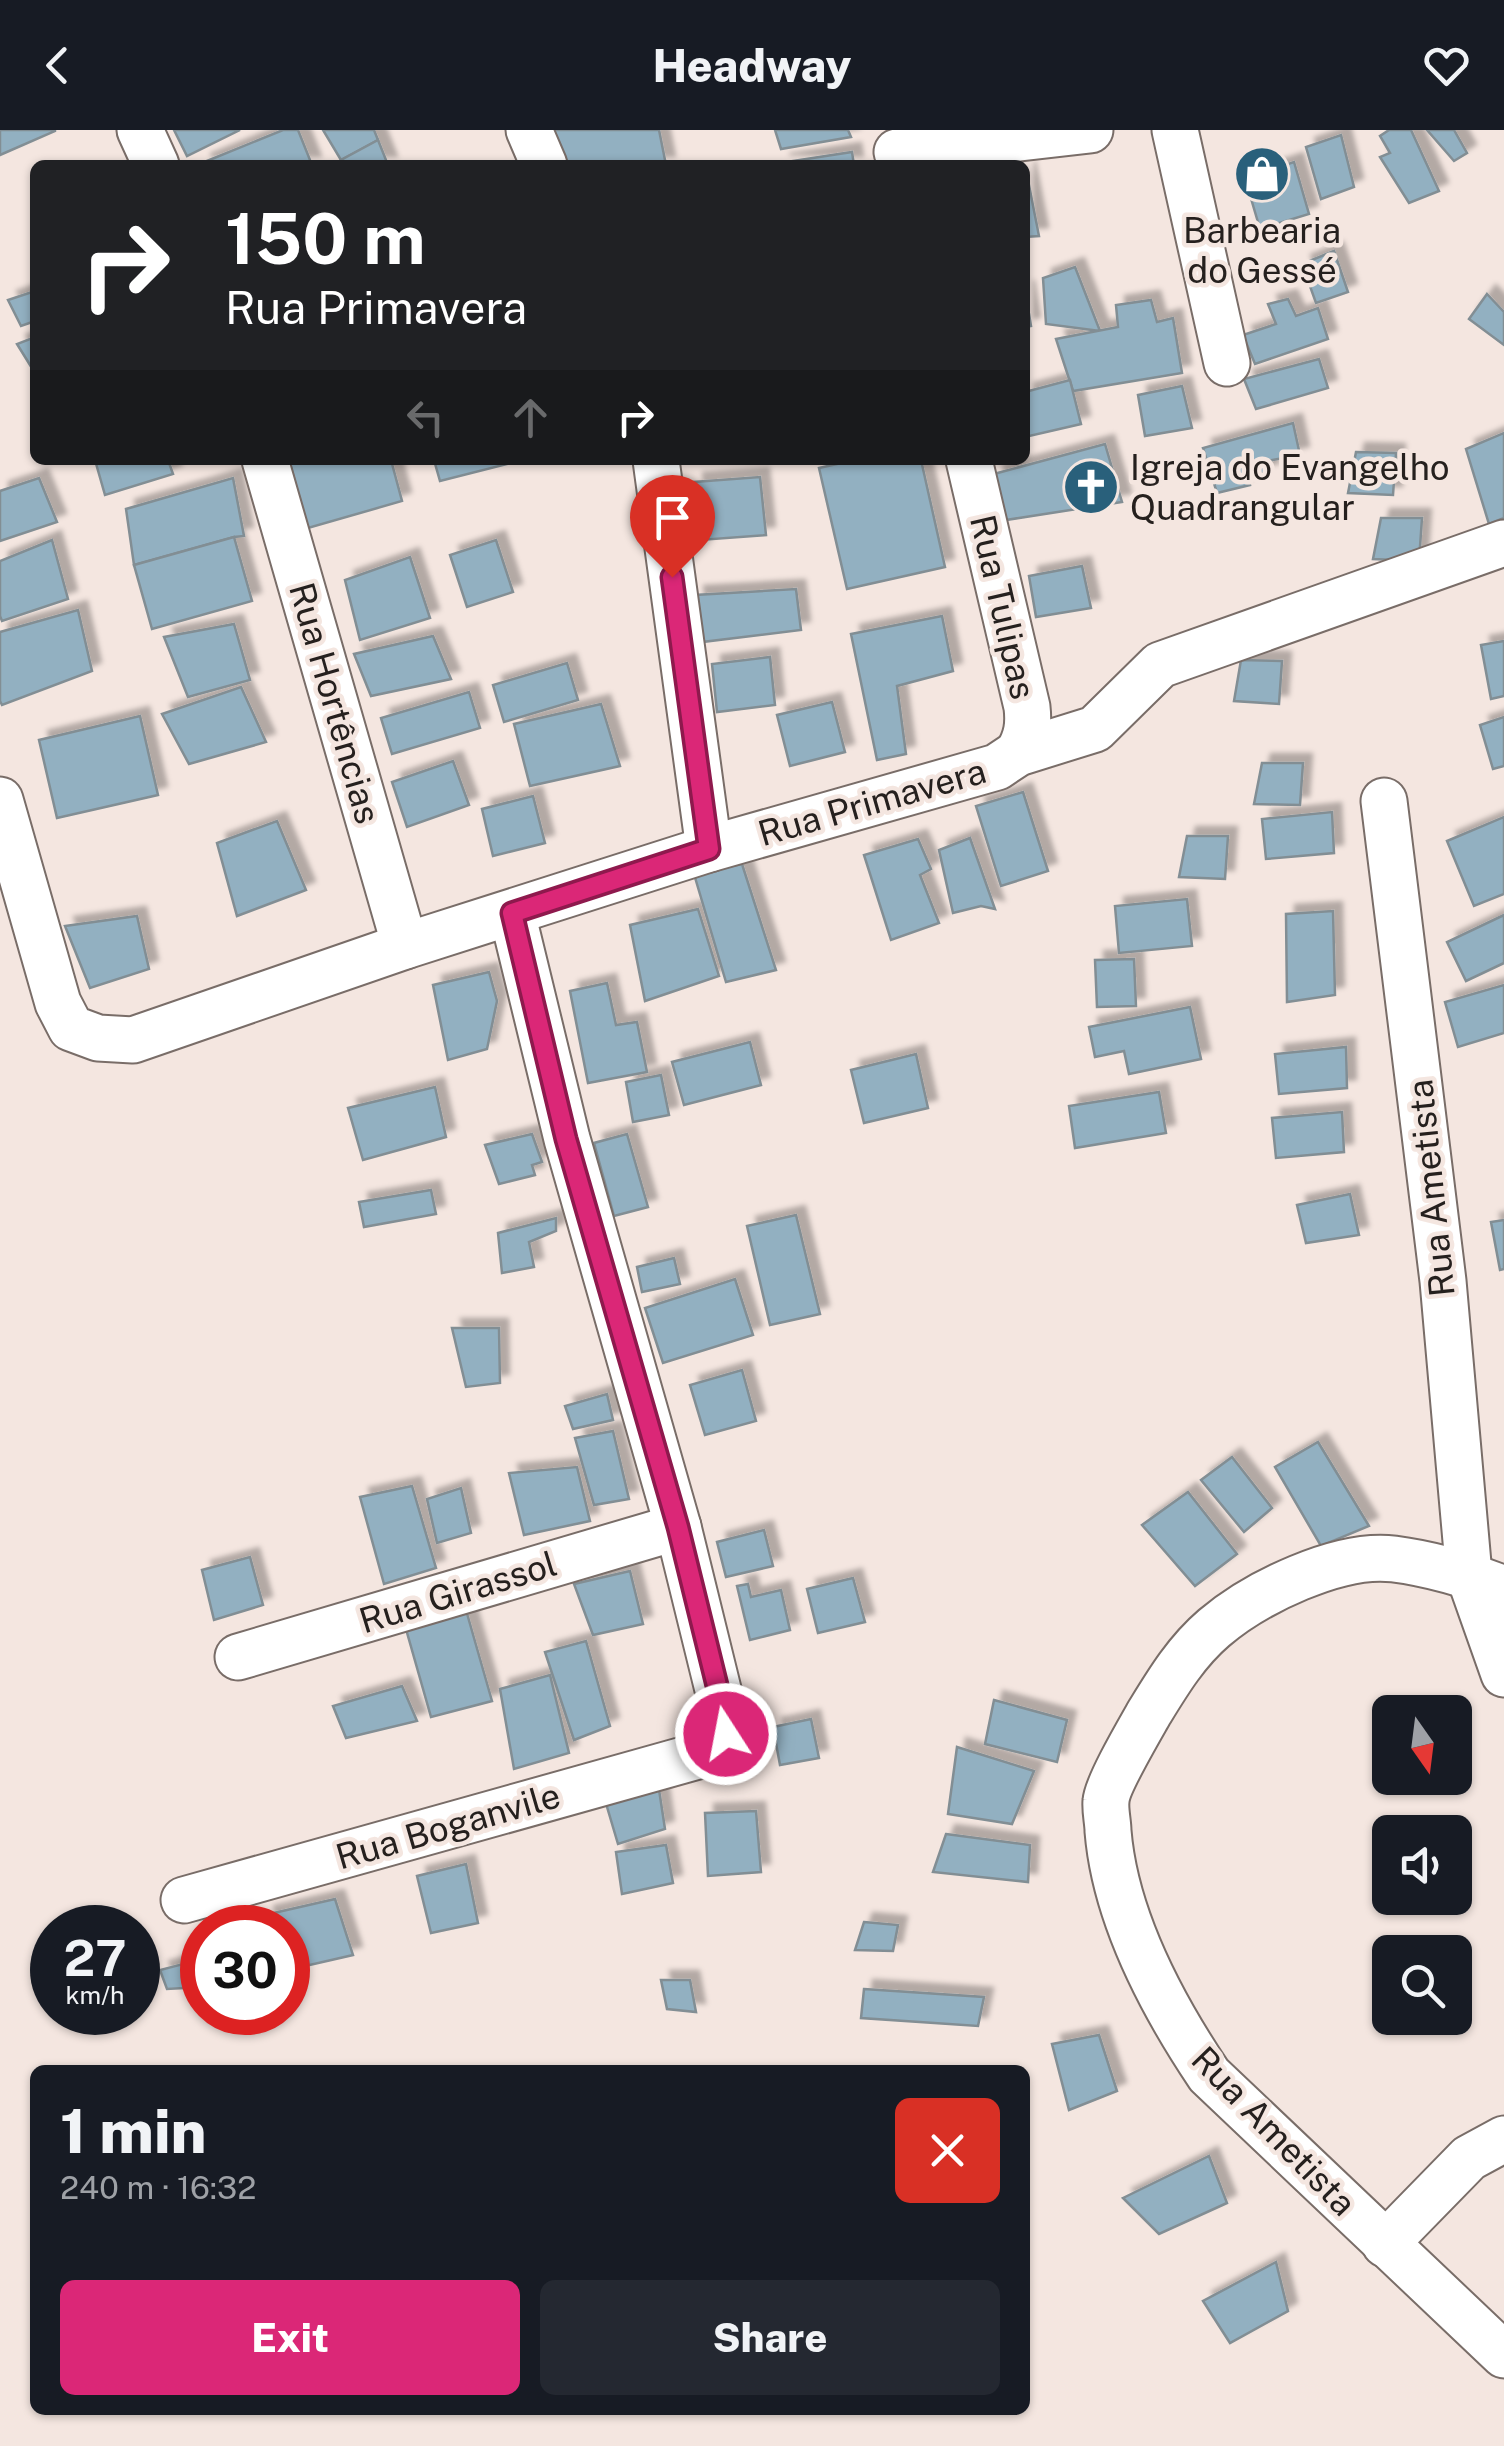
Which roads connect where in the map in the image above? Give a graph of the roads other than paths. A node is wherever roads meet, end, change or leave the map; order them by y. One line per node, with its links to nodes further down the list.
1 (140, 130): 6 (street)
2 (529, 130): 7 (street)
3 (1090, 130): 5 (street)
4 (1175, 130): 8 (street)
5 (896, 149)
6 (154, 160)
7 (542, 160)
8 (1227, 363)
9 (266, 465): 18 (street, Rua Hortências)
10 (657, 465): 16 (street)
11 (970, 465): 13 (street, Rua Tulipas)
12 (1504, 544): 13 (street, Rua Primavera)
13 (1018, 753): 16 (street, Rua Primavera)
14 (0, 800): 18 (street, Rua Primavera)
15 (1384, 801): 20 (street, Rua Ametista)
16 (709, 849): 17 (street, Rua Primavera)
17 (512, 913): 18 (street, Rua Primavera); 19 (street)
18 (405, 946)
19 (678, 1527): 21 (street, Rua Girassol); 23 (street, Rua Boganvile)
20 (1486, 1582): 22 (street); 25 (street, Rua Ametista)
21 (238, 1657)
22 (1504, 1674)
23 (184, 1900)
24 (1504, 2139): 25 (street)
25 (1385, 2244): 26 (street, Rua Ametista)
26 (1504, 2355)

